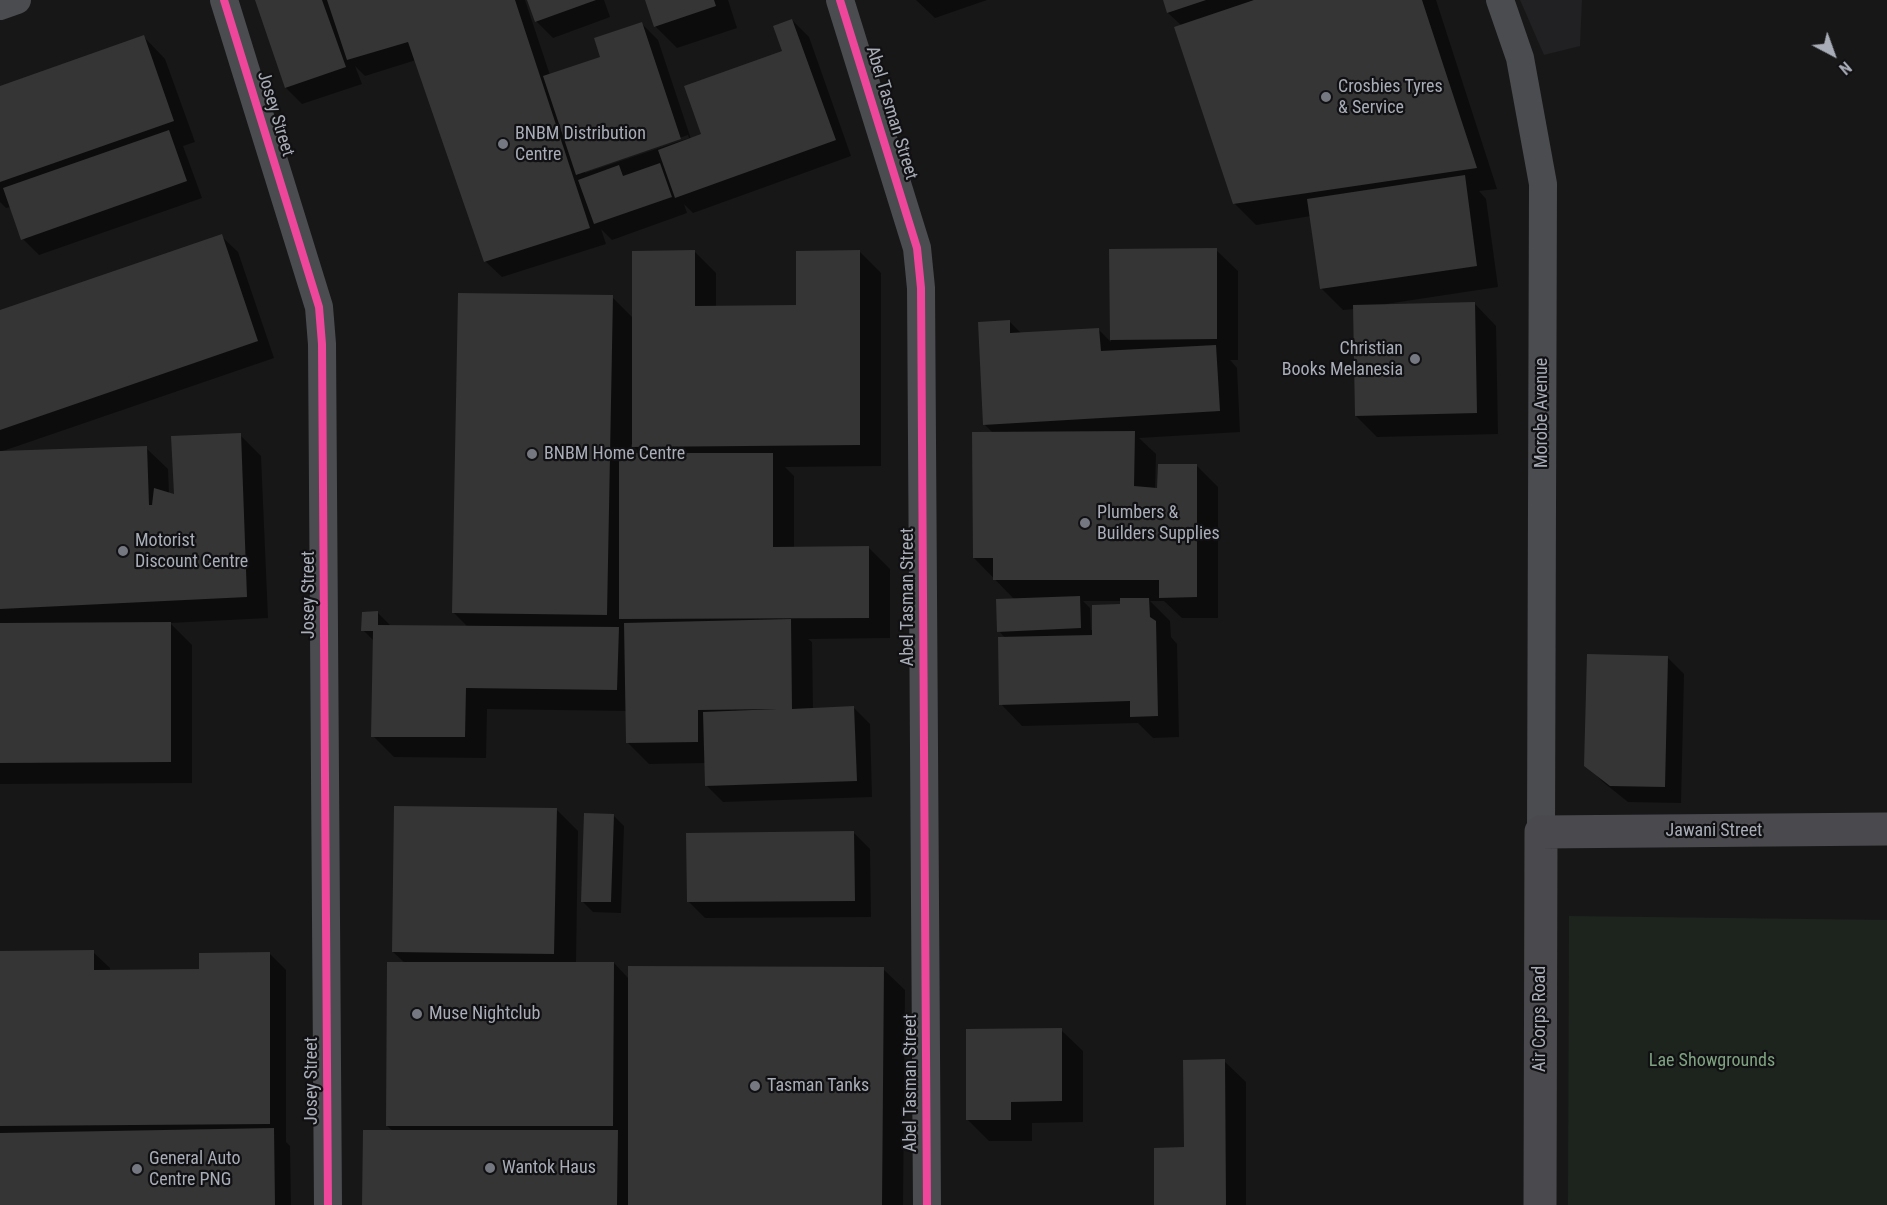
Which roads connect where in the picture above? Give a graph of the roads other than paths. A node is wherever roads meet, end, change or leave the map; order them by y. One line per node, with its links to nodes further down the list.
1 (17, 0): 5 (street)
2 (224, 0): 8 (street, Josey Street)
3 (840, 0): 9 (street, Abel Tasman Street)
4 (1500, 0): 7 (street, Morobe Avenue)
5 (0, 6)
6 (1887, 829): 7 (street, Jawani Street)
7 (1541, 832): 10 (street, Air Corps Road)
8 (328, 1205)
9 (927, 1205)
10 (1540, 1205)

